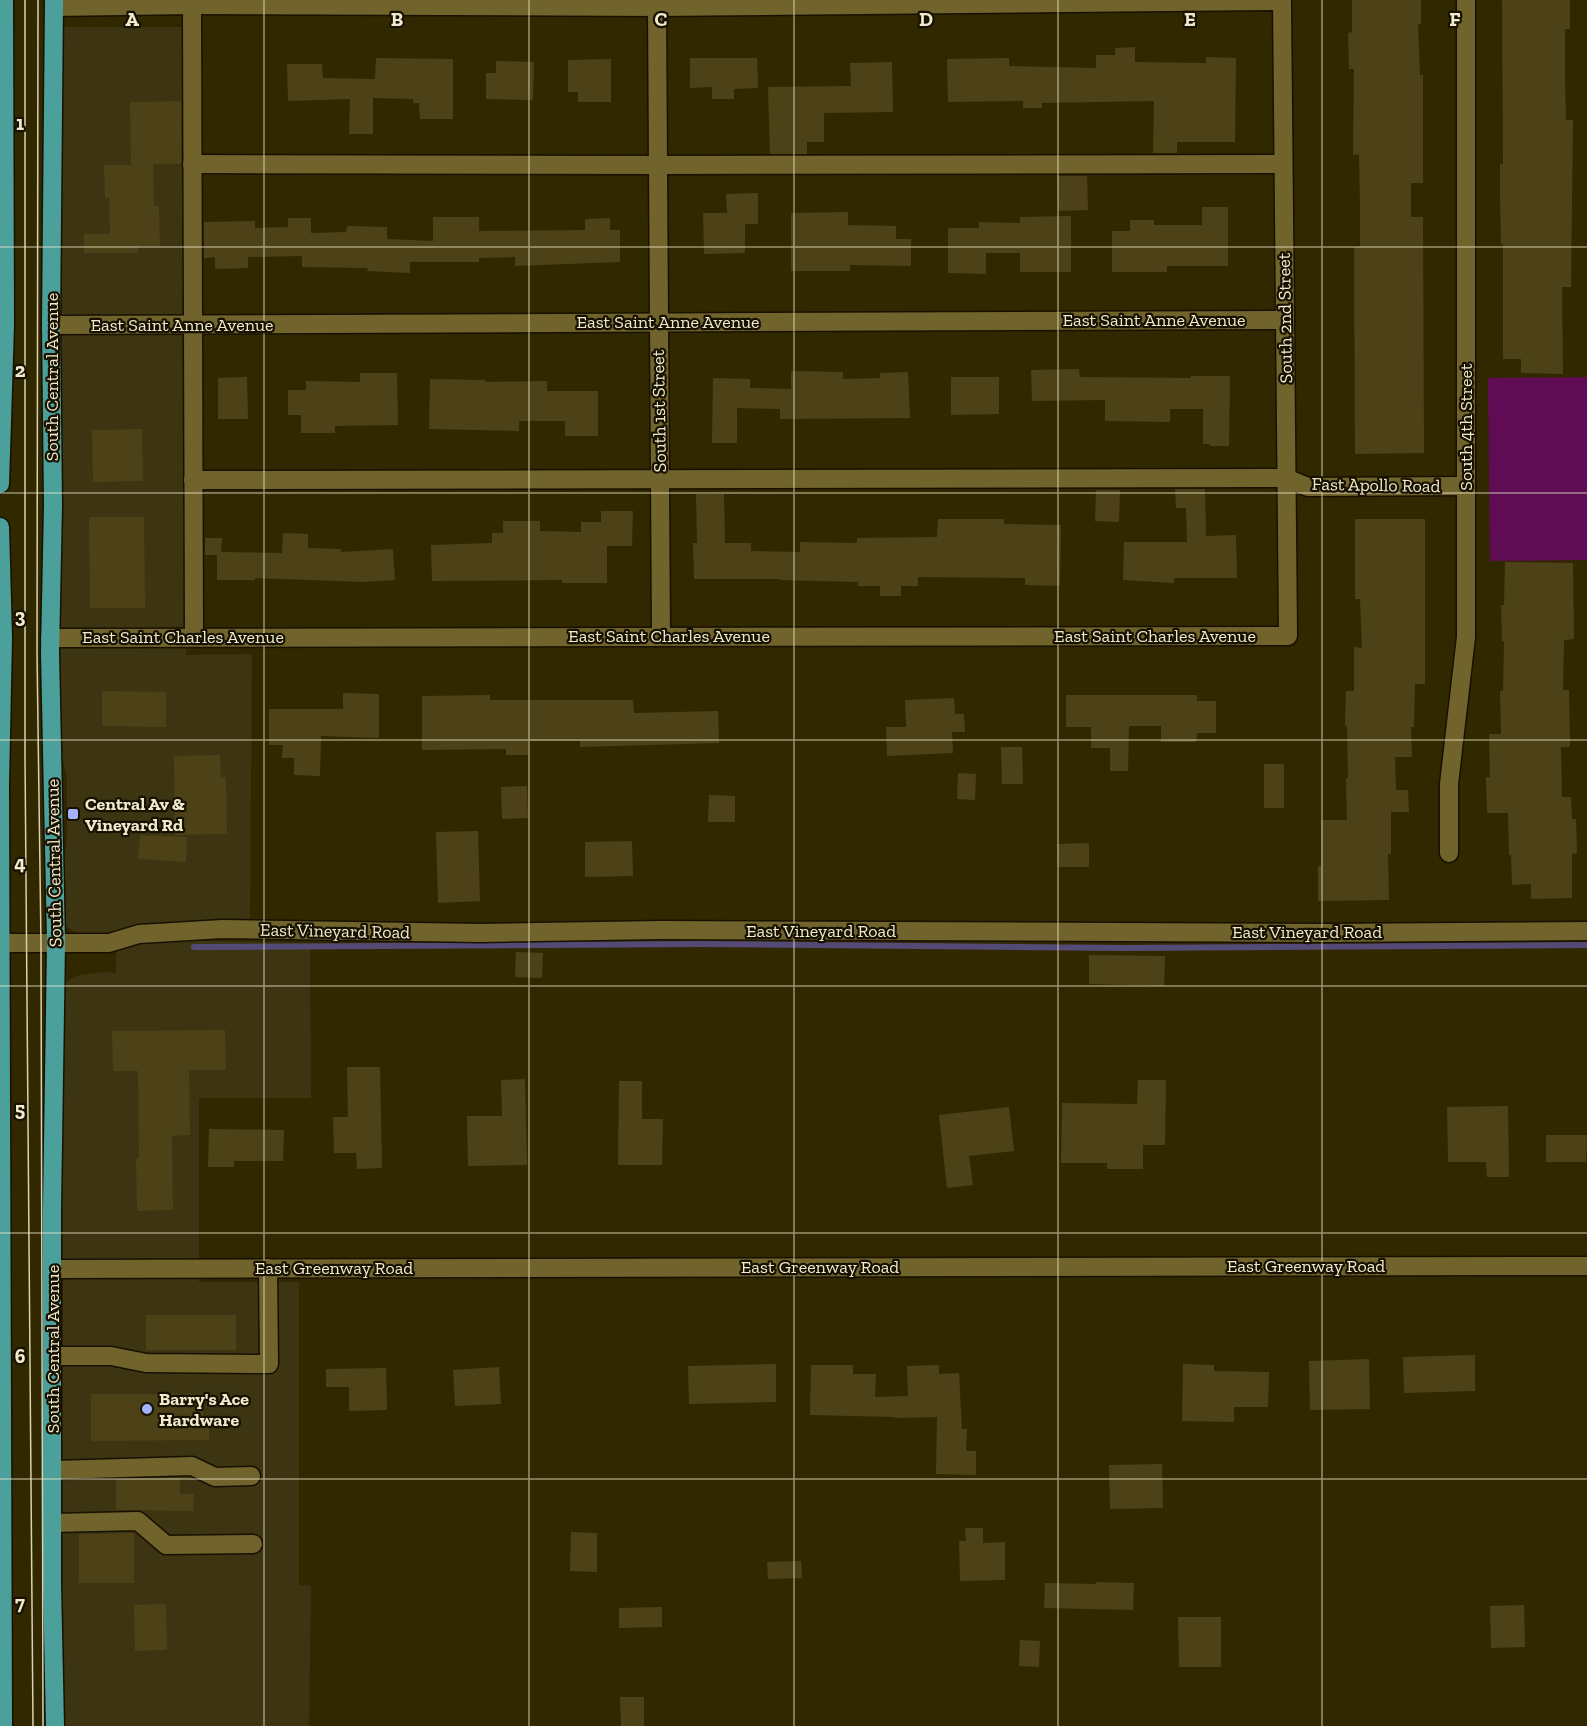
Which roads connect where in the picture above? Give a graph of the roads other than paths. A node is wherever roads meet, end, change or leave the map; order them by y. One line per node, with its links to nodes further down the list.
1 (1282, 0): 6 (street); 8 (street, South 2nd Street)
2 (1466, 0): 19 (street, South 4th Street)
3 (3, 4): 12 (main road)
4 (54, 4): 5 (street); 13 (main road, South Central Avenue)
5 (192, 5): 6 (street); 7 (street)
6 (657, 7): 9 (street, South 1st Street)
7 (192, 164): 9 (street); 14 (street)
8 (1283, 164): 9 (street); 10 (street, South 2nd Street)
9 (657, 165): 11 (street, South 1st Street)
10 (1285, 320): 11 (street, East Saint Anne Avenue); 16 (street, South 2nd Street)
11 (658, 322): 14 (street, East Saint Anne Avenue); 15 (street, South 1st Street)
12 (3, 325): 18 (main road)
13 (51, 325): 14 (street, East Saint Anne Avenue); 25 (main road, South Central Avenue)
14 (193, 325): 17 (street)
15 (660, 478): 16 (street, Fast Apollo Road); 17 (street, Fast Apollo Road); 21 (street, South 1st Street)
16 (1286, 478): 19 (street, Fast Apollo Road); 22 (street, South 2nd Street)
17 (193, 480): 23 (street)
18 (0, 484)
19 (1466, 486): 27 (street, South 4th Street)
20 (0, 527): 24 (main road)
21 (661, 636): 22 (street, East Saint Charles Avenue); 23 (street, East Saint Charles Avenue)
22 (1288, 636)
23 (194, 637): 25 (street, East Saint Charles Avenue)
24 (1, 638): 26 (main road)
25 (50, 638): 29 (main road, South Central Avenue)
26 (0, 784): 30 (main road)
27 (1449, 853)
28 (1587, 931): 29 (street, East Vineyard Road)
29 (56, 943): 30 (street, East Vineyard Road); 34 (main road, South Central Avenue)
30 (0, 944): 31 (main road)
31 (1, 1209): 36 (main road)
32 (1587, 1266): 33 (street, East Greenway Road)
33 (268, 1268): 34 (street, East Greenway Road); 35 (street)
34 (54, 1269): 35 (main road, South Central Avenue)
35 (52, 1356): 37 (main road, South Central Avenue)
36 (1, 1419): 41 (main road)
37 (54, 1470): 38 (street); 39 (main road, South Central Avenue)
38 (251, 1476)
39 (54, 1523): 40 (street); 43 (main road, South Central Avenue)
40 (253, 1544)
41 (1, 1585): 42 (main road)
42 (3, 1726)
43 (55, 1726)

